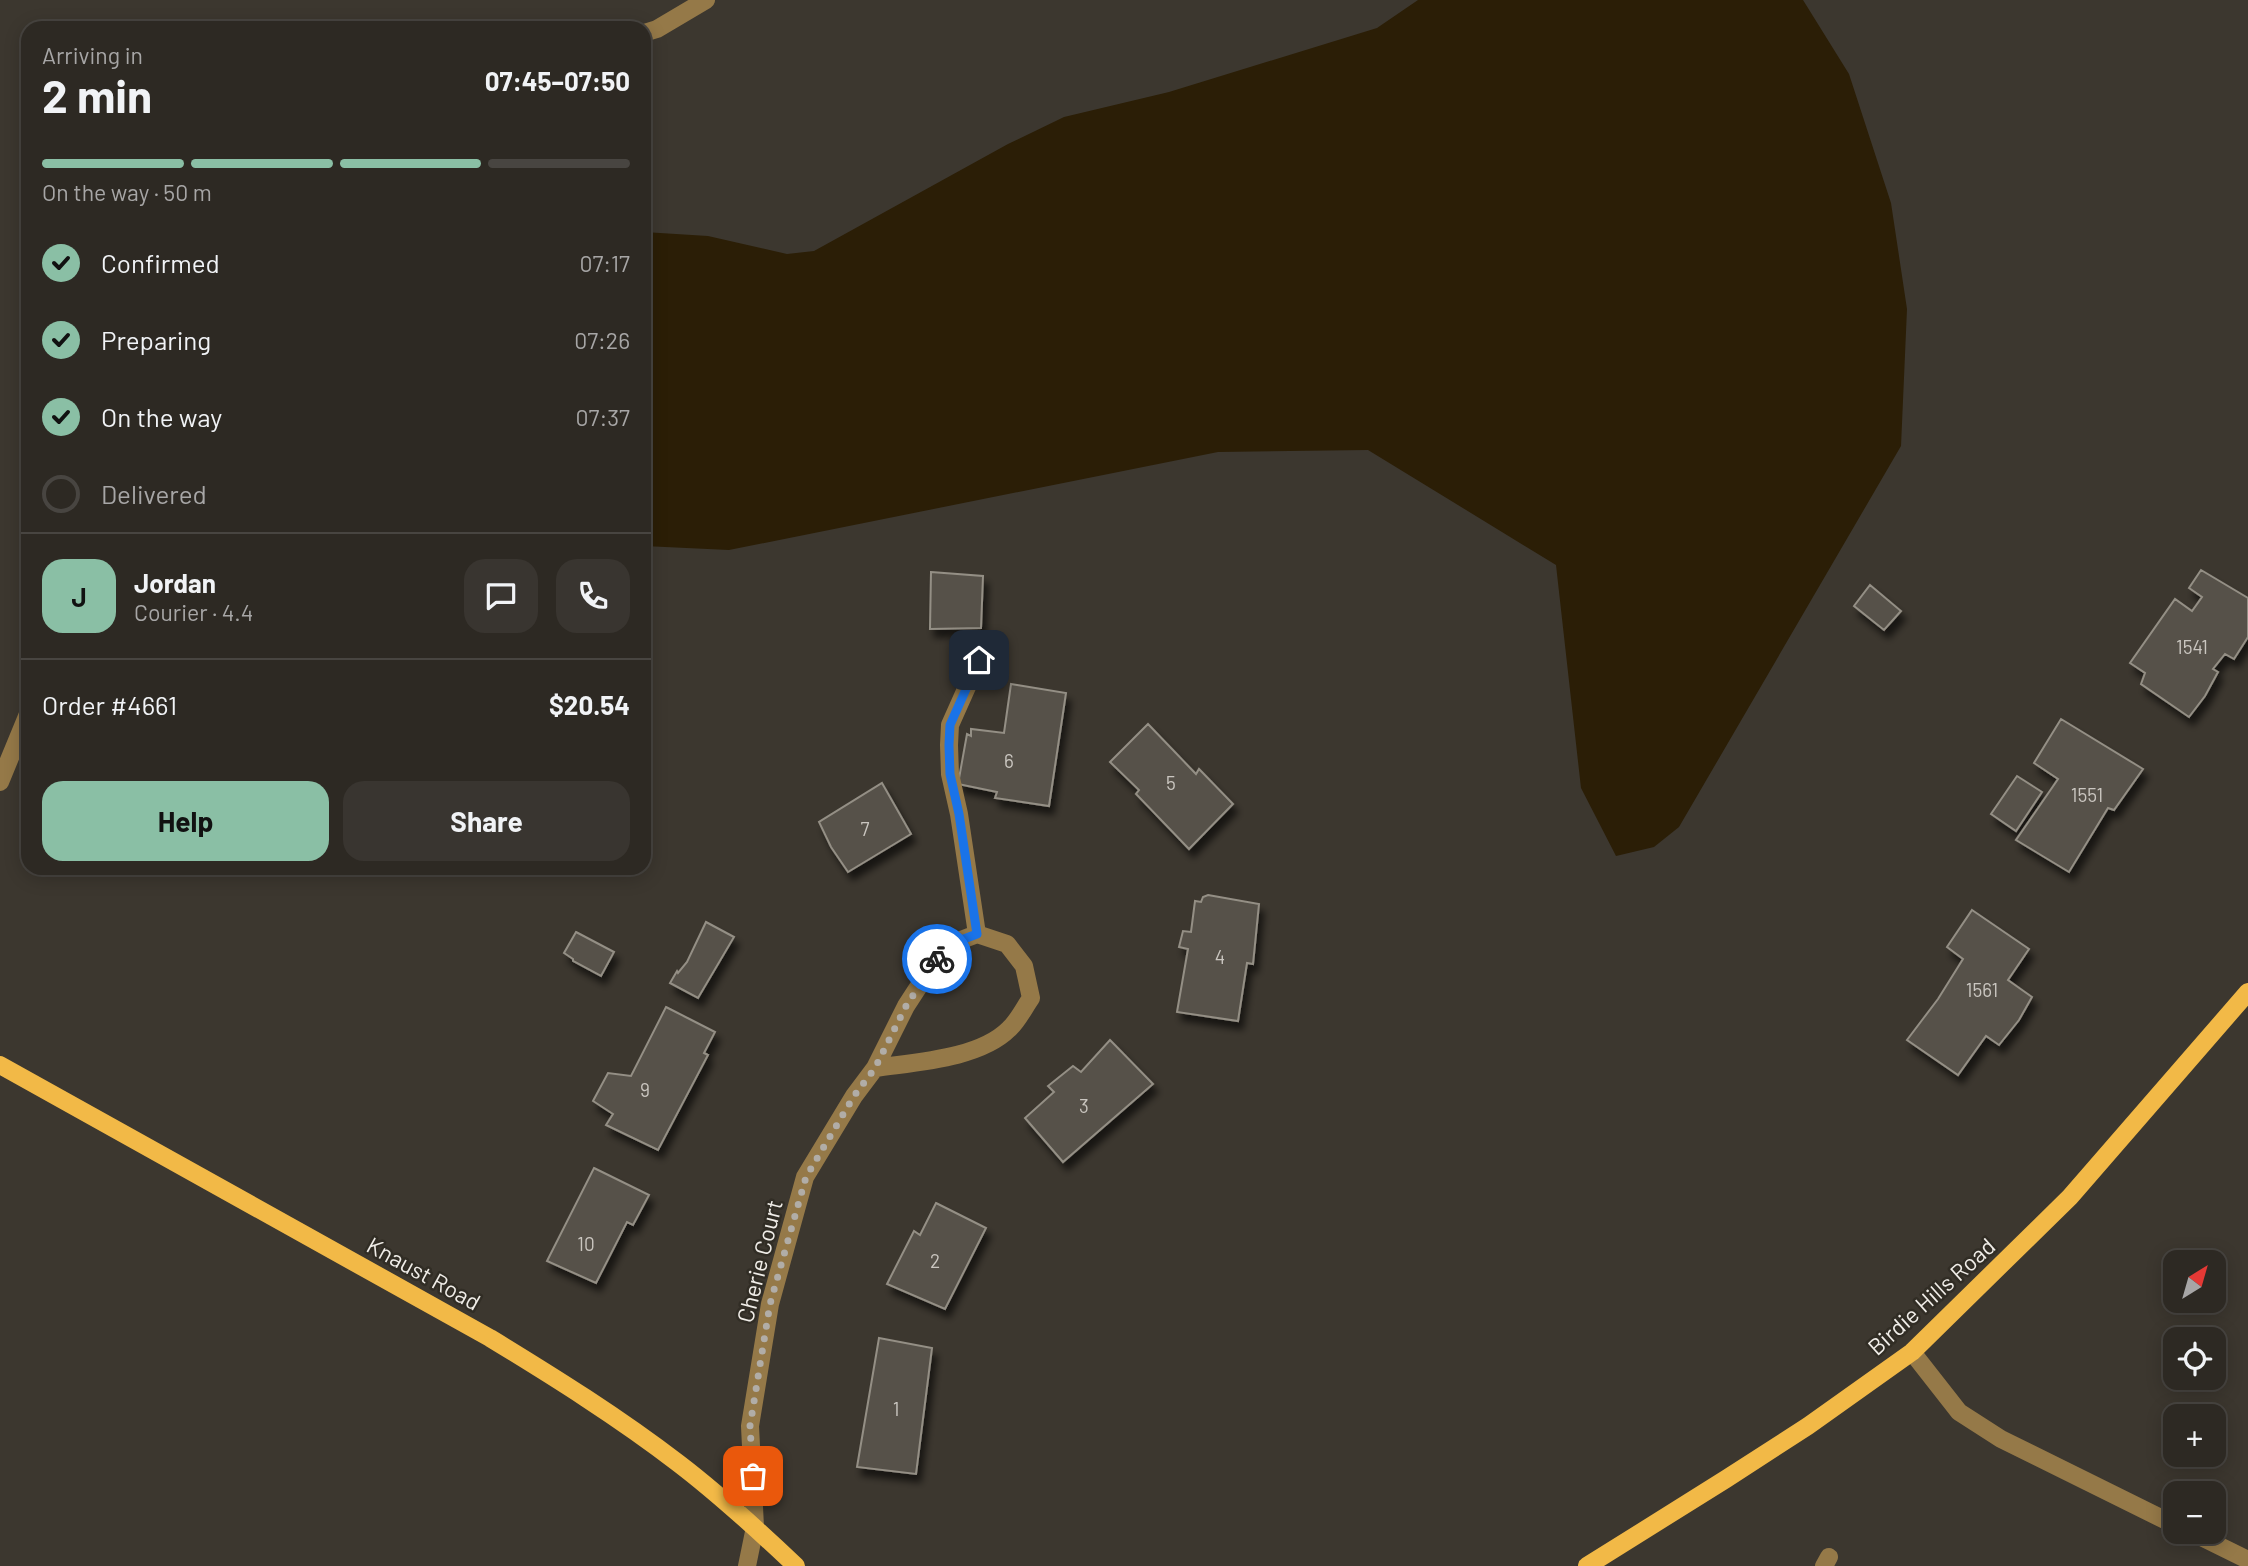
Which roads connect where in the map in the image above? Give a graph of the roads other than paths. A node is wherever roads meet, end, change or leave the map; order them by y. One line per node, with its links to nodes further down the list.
1 (706, 0): 2 (street)
2 (651, 31)
3 (979, 660): 6 (street)
4 (21, 731): 5 (street)
5 (0, 782)
6 (977, 934): 9 (street, Cherie Court); 9 (street)
7 (2248, 992): 10 (main road, Birdie Hills Road)
8 (0, 1065): 12 (main road, Knaust Road)
9 (875, 1068): 12 (street, Cherie Court)
10 (1912, 1352): 11 (street); 17 (main road, Birdie Hills Road)
11 (2163, 1519)
12 (755, 1527): 15 (street, Cherie Court); 16 (main road, Knaust Road)
13 (2215, 1544): 14 (street)
14 (2248, 1560)
15 (747, 1566)
16 (796, 1566)
17 (1587, 1566)

